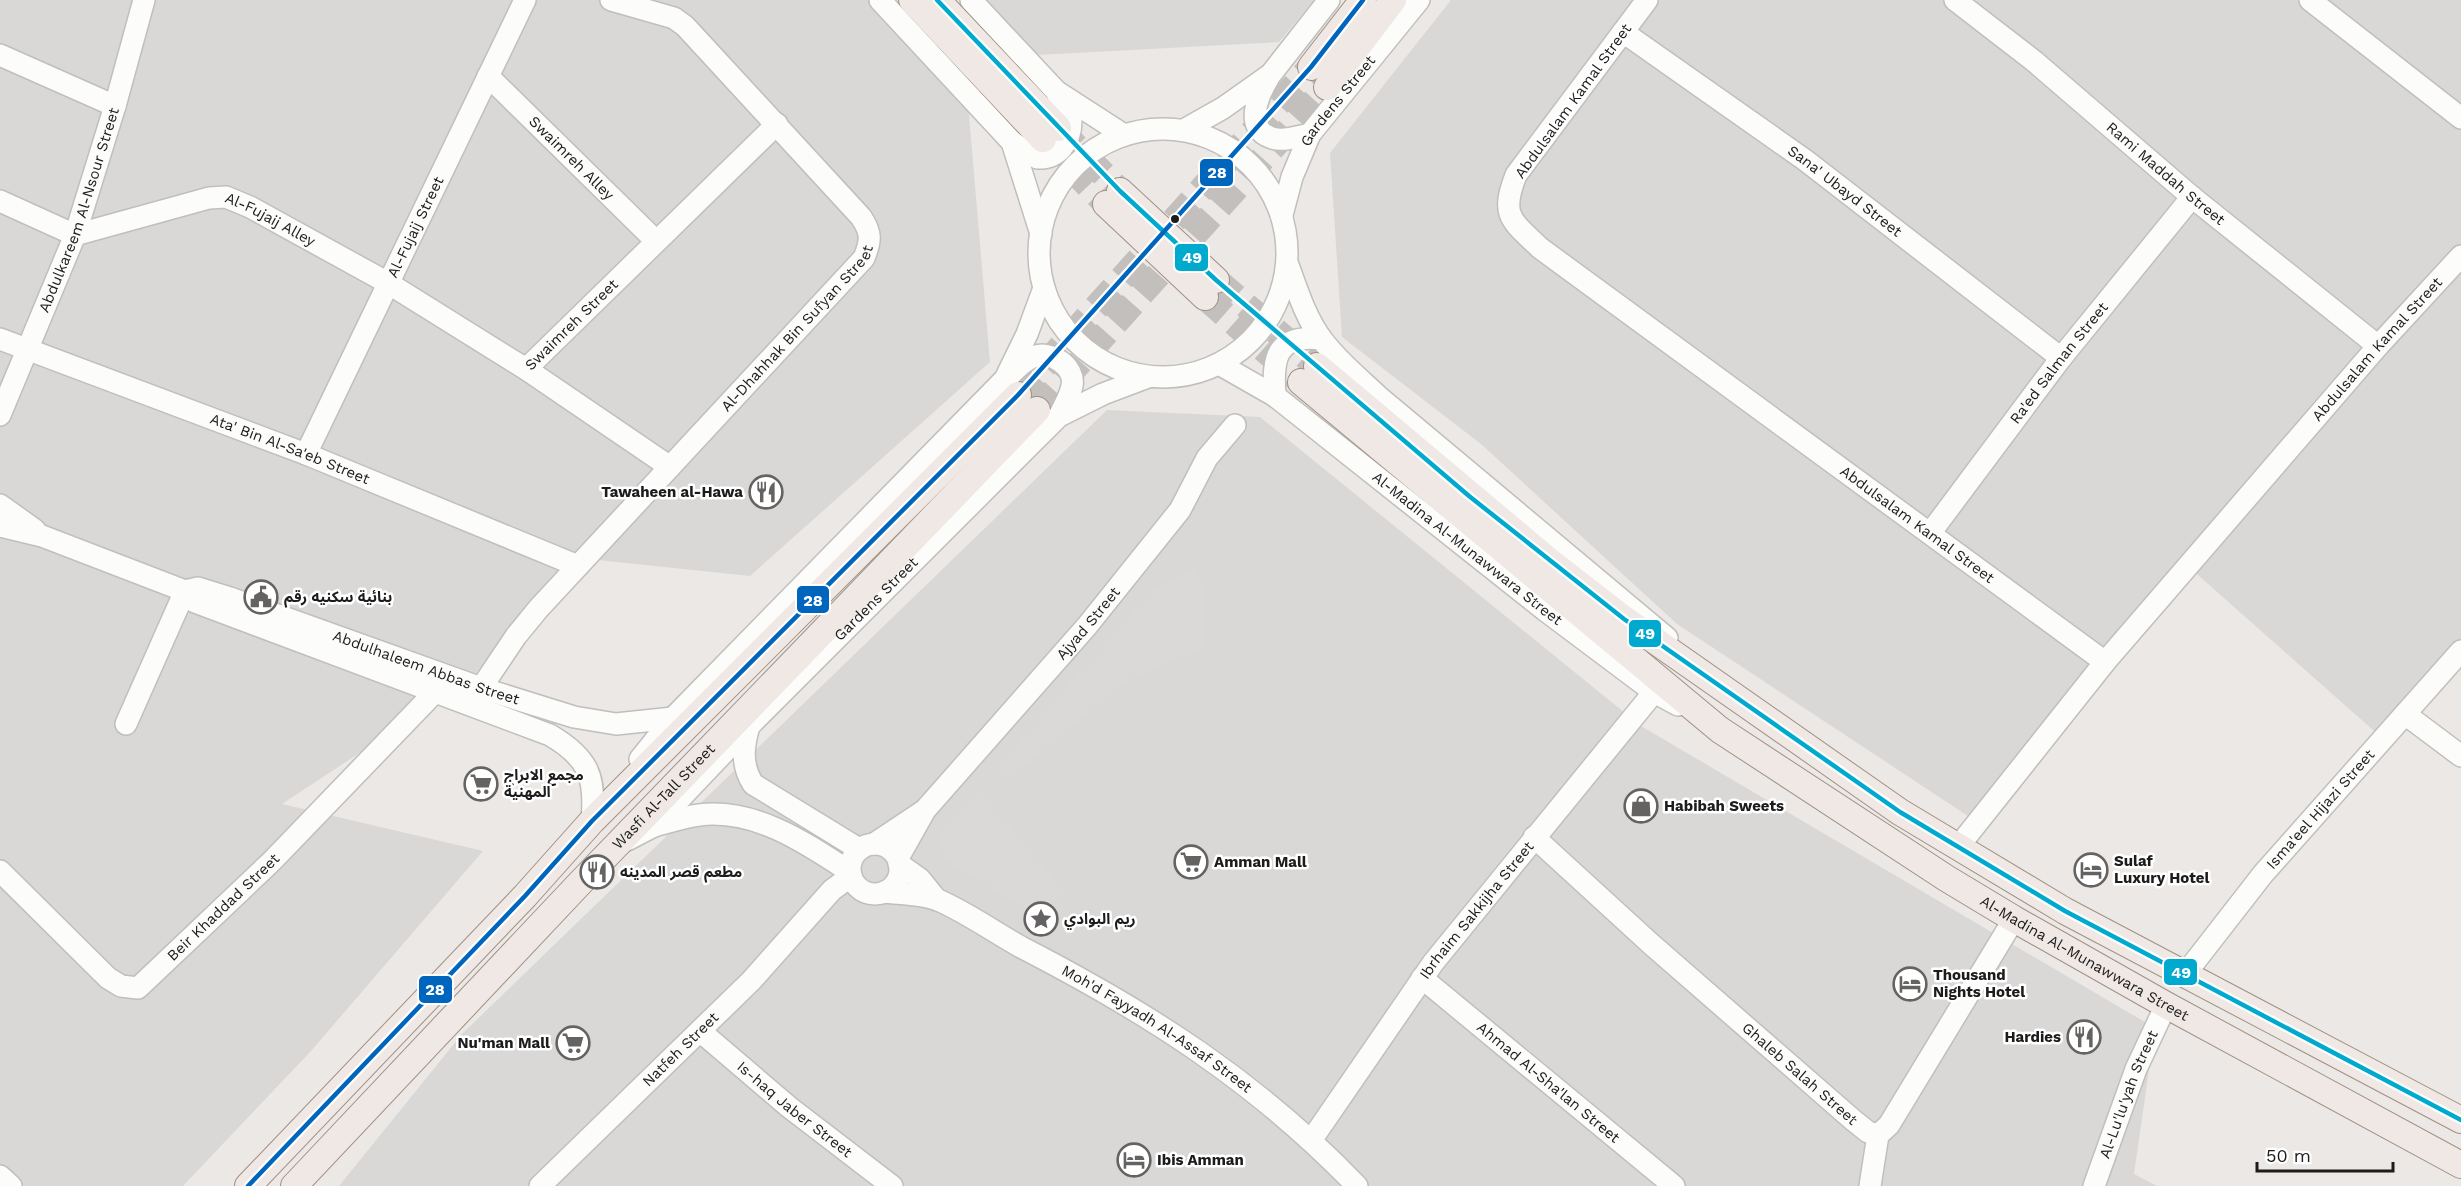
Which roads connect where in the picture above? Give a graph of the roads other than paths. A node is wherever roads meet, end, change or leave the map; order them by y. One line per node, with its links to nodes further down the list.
1 (144, 0): 22 (street, Abdulkareem Al-Nsour Street)
2 (525, 0): 19 (street, Al-Fujaij Street)
3 (611, 0): 24 (street, Al-Dhahhak Bin Sufyan Street)
4 (880, 0): 28 (street)
5 (912, 0): 6 (main road)
6 (937, 0)
7 (971, 0): 21 (street)
8 (1329, 0): 18 (street)
9 (1363, 0): 17 (main road)
10 (1393, 0): 20 (main road)
11 (1419, 0): 26 (street, Gardens Street)
12 (1647, 0): 15 (street, Abdulsalam Kamal Street)
13 (1955, 0): 29 (street, Rami Maddah Street)
14 (2310, 0): 23 (street)
15 (1623, 32): 45 (street, Sana' Ubayd Street); 57 (street, Abdulsalam Kamal Street)
16 (0, 55): 22 (street)
17 (1311, 67)
18 (1271, 74): 25 (street); 26 (street)
19 (488, 76): 35 (street, Swaimreh Alley); 38 (street, Al-Fujaij Street)
20 (1327, 87)
21 (1056, 91): 27 (street); 28 (street)
22 (116, 106): 33 (street, Abdulkareem Al-Nsour Street)
23 (2461, 118)
24 (777, 124): 35 (street, Swaimreh Street); 54 (street, Al-Dhahhak Bin Sufyan Street)
25 (1184, 130): 27 (street); 32 (street)
26 (1310, 134): 32 (street, Gardens Street)
27 (1124, 135): 34 (street)
28 (1012, 142): 34 (street)
29 (2192, 197): 43 (street, Rami Maddah Street); 45 (street, Ra'ed Salman Street)
30 (1113, 198): 40 (main road)
31 (0, 201): 33 (street)
32 (1282, 215): 37 (street)
33 (75, 235): 38 (street, Al-Fujaij Alley); 44 (street, Abdulkareem Al-Nsour Street)
34 (1041, 235): 39 (street)
35 (656, 241): 47 (street, Swaimreh Street)
36 (2461, 256): 43 (street, Abdulsalam Kamal Street)
37 (1287, 264): 42 (street, Al-Madina Al-Munawwara Street); 46 (street)
38 (388, 283): 47 (street, Swaimreh Street); 53 (street, Al-Fujaij Street)
39 (1044, 288): 48 (street); 50 (street, Gardens Street)
40 (1210, 288)
41 (0, 339): 44 (street, Ata' Bin Al-Sa'eb Street)
42 (1321, 339): 49 (street); 63 (street, Al-Madina Al-Munawwara Street)
43 (2378, 346): 62 (street, Abdulsalam Kamal Street)
44 (28, 350): 51 (street, Abdulkareem Al-Nsour Street); 53 (street, Ata' Bin Al-Sa'eb Street)
45 (2061, 358): 57 (street, Ra'ed Salman Street)
46 (1219, 364): 48 (street); 49 (street, Al-Madina Al-Munawwara Street)
47 (526, 369): 54 (street)
48 (1148, 377): 50 (street, Gardens Street)
49 (1275, 396): 66 (street, Al-Madina Al-Munawwara Street)
50 (1030, 400): 68 (street, Gardens Street); 70 (street, Gardens Street); 73 (main road); 78 (main road, Wasfi Al-Tall Street)
51 (0, 415)
52 (1235, 425): 74 (street, Ajyad Street)
53 (306, 454): 59 (street, Ata' Bin Al-Sa'eb Street)
54 (670, 467): 59 (street, Al-Dhahhak Bin Sufyan Street)
55 (0, 505): 58 (street, Abdulhaleem Abbas Street)
56 (0, 526): 58 (street, Abdulhaleem Abbas Street)
57 (1930, 532): 62 (street, Abdulsalam Kamal Street)
58 (42, 536): 60 (street, Abdulhaleem Abbas Street)
59 (578, 566): 64 (street, Al-Dhahhak Bin Sufyan Street)
60 (185, 591): 64 (street, Abdulhaleem Abbas Street); 65 (street, Abdulhaleem Abbas Street); 69 (street)
61 (2461, 651): 67 (street, Isma'eel Hijazi Street)
62 (2105, 662): 80 (street)
63 (1721, 686): 71 (main road, Al-Madina Al-Munawwara Street); 80 (main road, Al-Madina Al-Munawwara Street)
64 (481, 688): 68 (street, Abdulhaleem Abbas Street)
65 (435, 692): 75 (street, Abdulhaleem Abbas Street); 82 (street, Beir Khaddad Street)
66 (1654, 692): 71 (street, Al-Madina Al-Munawwara Street); 77 (street, Ibrhaim Sakkijha Street)
67 (2405, 714): 72 (street); 88 (street, Isma'eel Hijazi Street)
68 (673, 718): 73 (street, Gardens Street)
69 (126, 724)
70 (749, 726): 76 (street, Gardens Street); 79 (street)
71 (1720, 730): 87 (main road, Al-Madina Al-Munawwara Street)
72 (2461, 756)
73 (611, 803): 75 (main road)
74 (925, 810): 79 (street, Ajyad Street); 81 (street, Ajyad Street)
75 (592, 821): 97 (main road)
76 (654, 826): 78 (street, Gardens Street); 83 (street)
77 (1534, 837): 89 (street, Ibrhaim Sakkijha Street); 93 (street, Ghaleb Salah Street)
78 (619, 844): 99 (main road, Wasfi Al-Tall Street)
79 (866, 846): 81 (street); 83 (street)
80 (1959, 847): 88 (main road, Al-Madina Al-Munawwara Street)
81 (898, 861): 84 (street); 85 (street, Moh'd Fayyadh Al-Assaf Street)
82 (0, 871)
83 (850, 874): 84 (street); 86 (street, Natfeh Street)
84 (874, 892): 85 (street, Moh'd Fayyadh Al-Assaf Street); 86 (street, Natfeh Street)
85 (937, 900): 94 (street, Moh'd Fayyadh Al-Assaf Street)
86 (818, 908): 91 (street, Natfeh Street)
87 (2014, 920): 90 (main road, Al-Madina Al-Munawwara Street); 93 (street)
88 (2186, 973): 92 (main road, Al-Madina Al-Munawwara Street)
89 (1422, 978): 94 (street, Ibrhaim Sakkijha Street); 103 (street, Ahmad Al-Sha'lan Street)
90 (2166, 1005): 95 (main road, Al-Madina Al-Munawwara Street); 105 (street, Al-Lu'lu'yah Street)
91 (700, 1031): 100 (street, Natfeh Street); 101 (street, Is-haq Jaber Street)
92 (2461, 1120)
93 (1878, 1136): 104 (street)
94 (1312, 1139): 102 (street, Moh'd Fayyadh Al-Assaf Street)
95 (2461, 1165)
96 (0, 1176): 98 (street)
97 (248, 1184)
98 (11, 1186)
99 (294, 1186)
100 (540, 1186)
101 (892, 1186)
102 (1357, 1186)
103 (1674, 1186)
104 (1870, 1186)
105 (2094, 1186)

